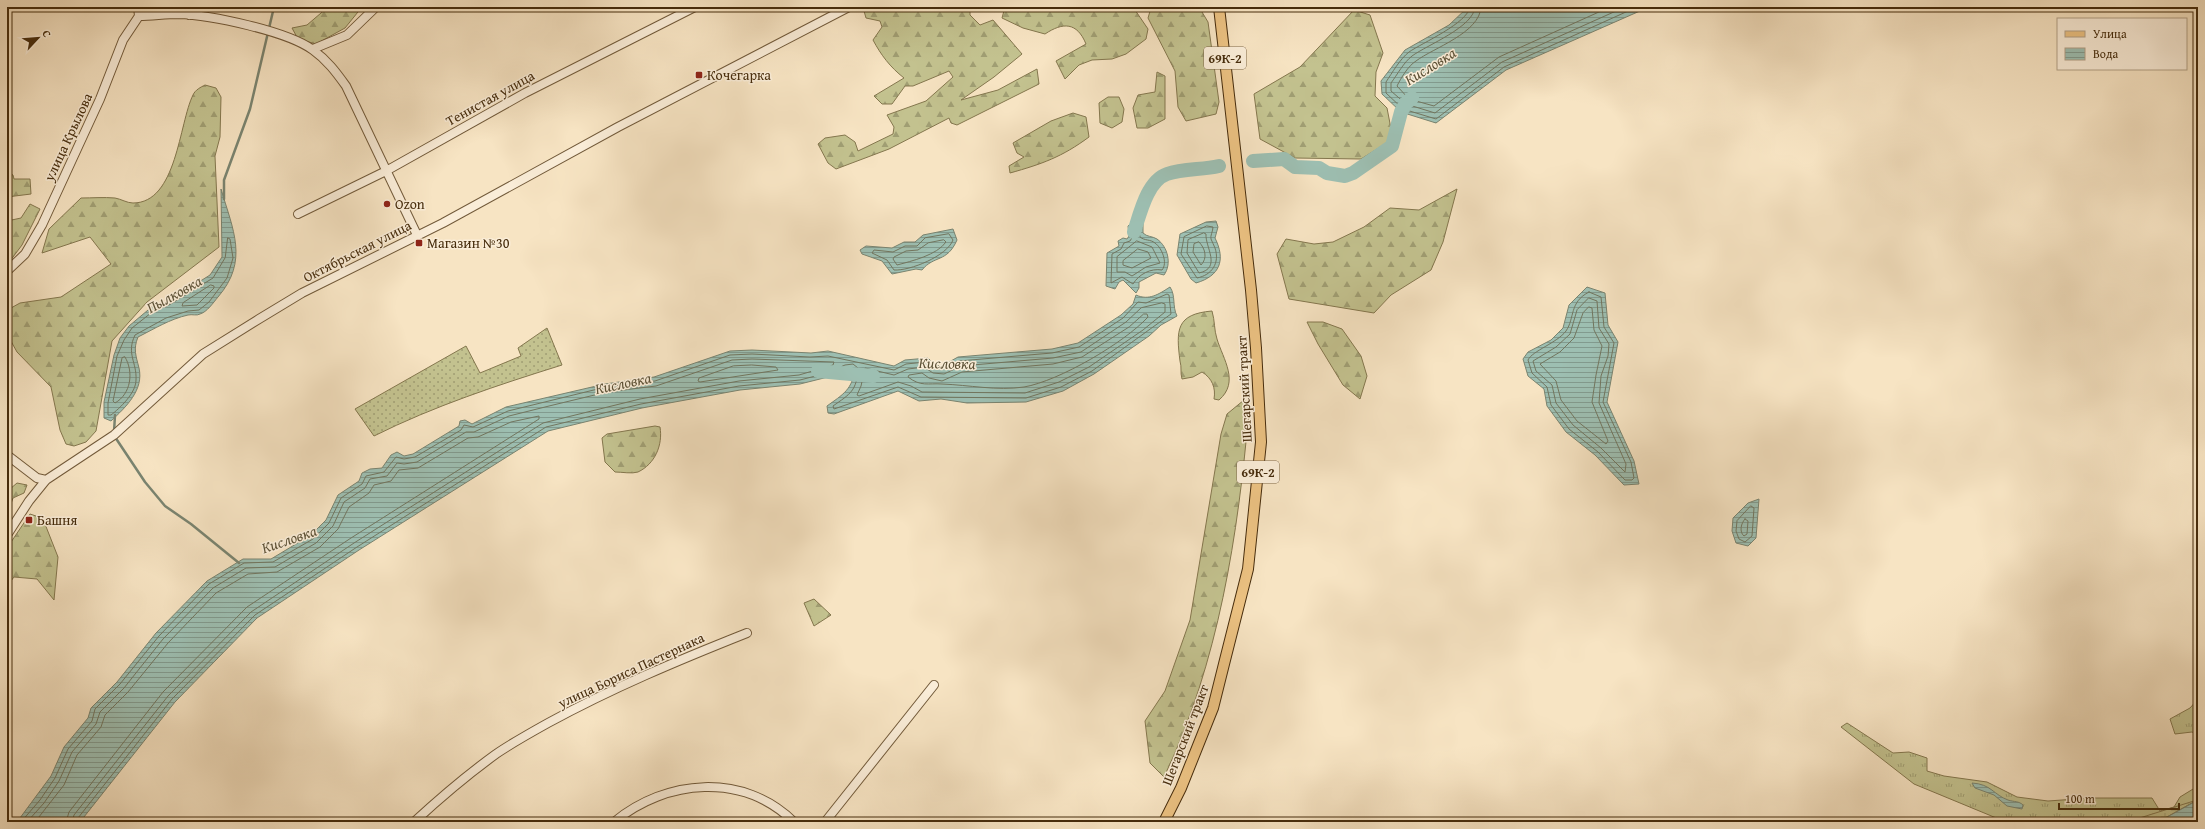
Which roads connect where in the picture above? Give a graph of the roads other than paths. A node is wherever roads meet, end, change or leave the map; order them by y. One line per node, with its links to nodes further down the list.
1 (138, 7): 8 (street)
2 (193, 7): 7 (street)
3 (376, 7): 9 (street)
4 (695, 7): 10 (street, Тенистая улица)
5 (849, 7): 12 (street, Октябрьская улица)
6 (1219, 7): 23 (main road, Шегарский тракт / 69К-2)
7 (189, 15): 8 (street); 9 (street)
8 (139, 16): 13 (street, улица Крылова)
9 (313, 49): 10 (street)
10 (386, 171): 11 (street, Тенистая улица); 12 (street)
11 (298, 214)
12 (417, 235): 15 (street, Октябрьская улица)
13 (7, 271)
14 (7, 455): 15 (street)
15 (46, 480): 16 (street, Октябрьская улица)
16 (7, 535)
17 (747, 633): 19 (street, улица Бориса Пастернака)
18 (934, 685): 22 (street)
19 (414, 822)
20 (614, 822): 21 (street)
21 (794, 822)
22 (825, 822)
23 (1164, 822)

